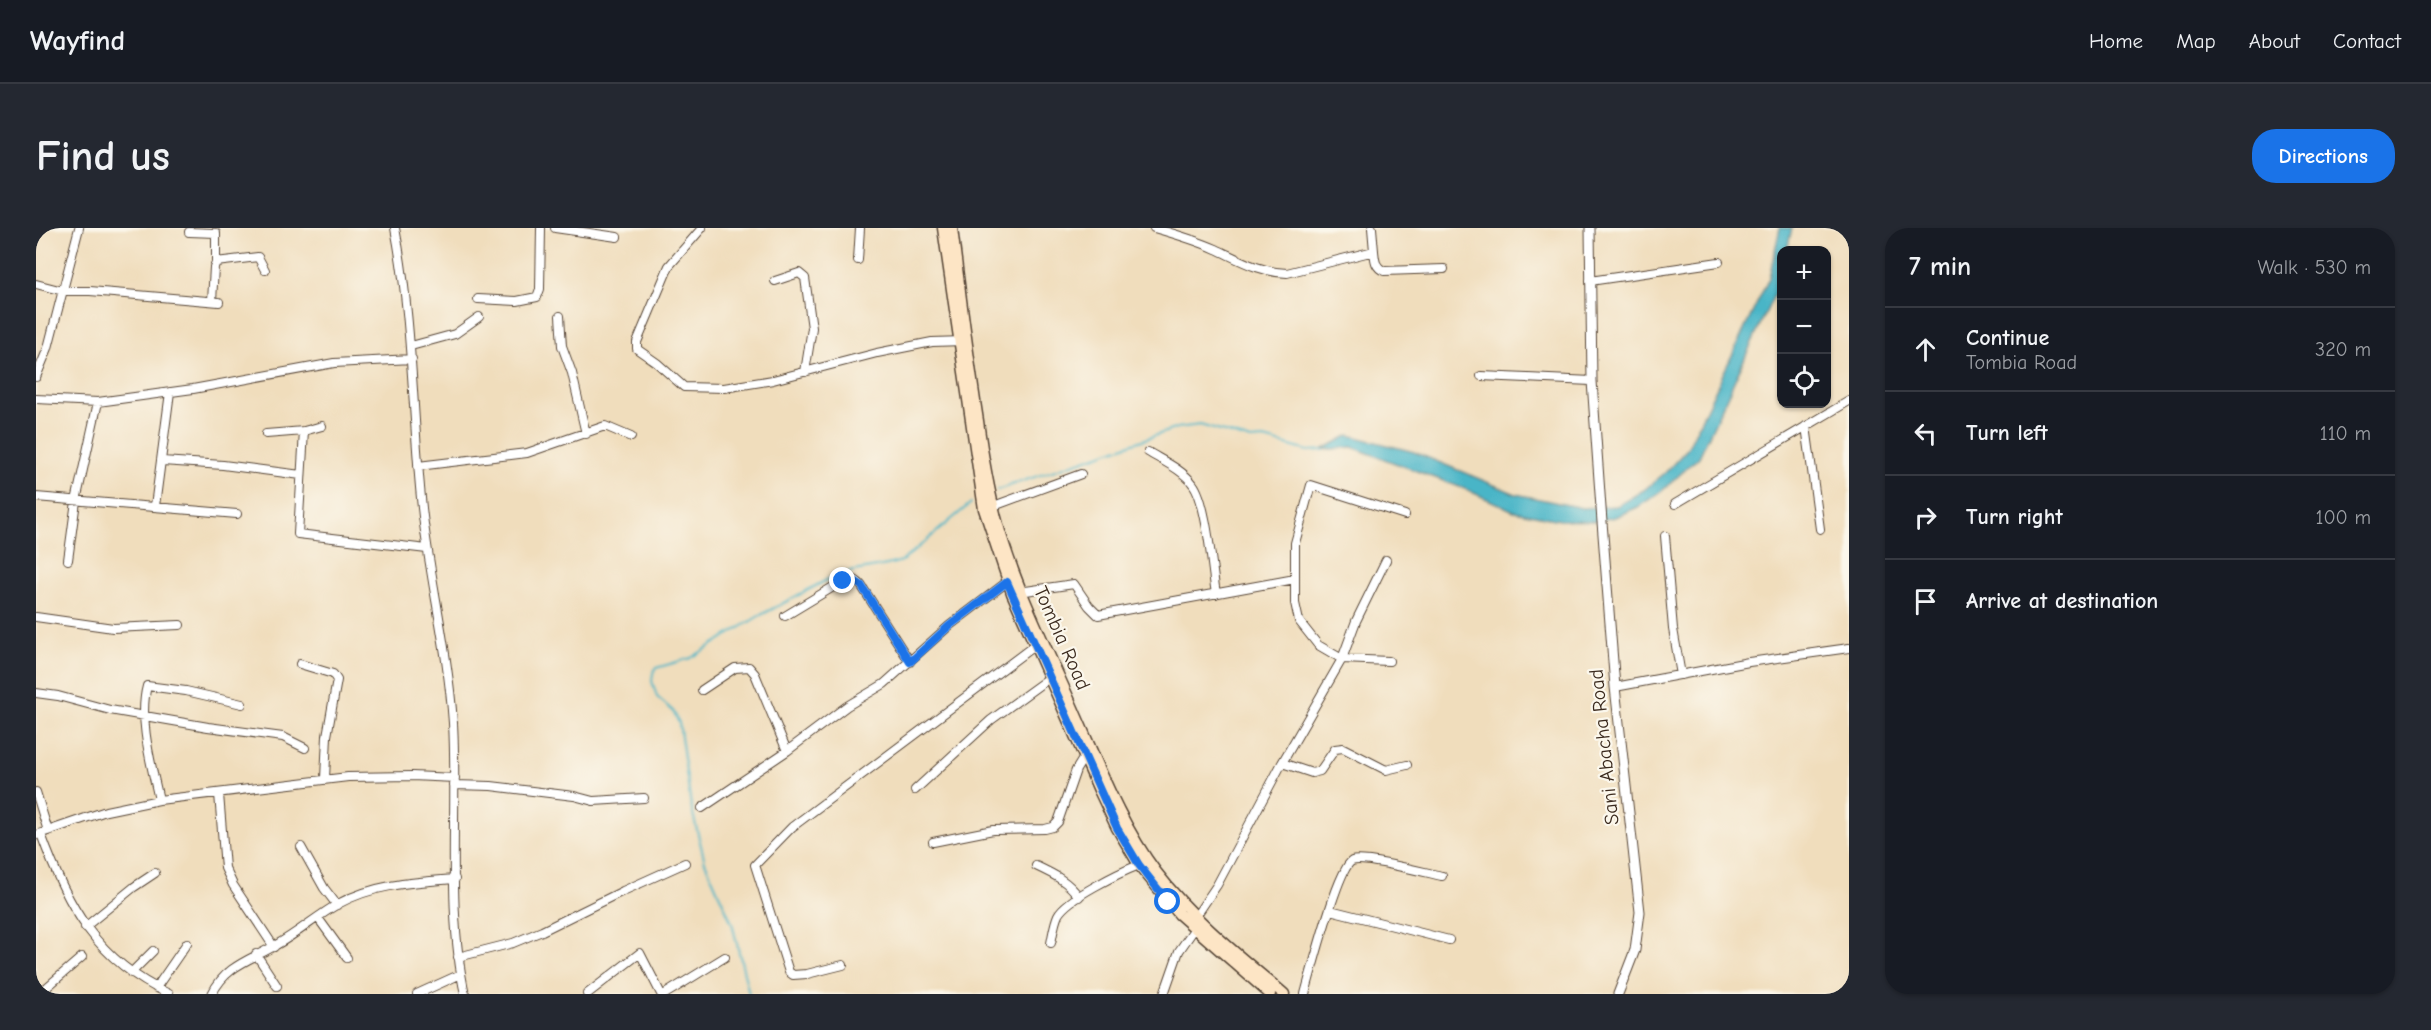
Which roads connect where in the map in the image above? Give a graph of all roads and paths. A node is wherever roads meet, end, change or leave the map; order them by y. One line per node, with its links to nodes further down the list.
1 (79, 228): 23 (street)
2 (395, 228): 28 (street)
3 (541, 228): 24 (street)
4 (555, 228): 13 (street)
5 (702, 228): 31 (street)
6 (860, 228): 15 (street)
7 (943, 228): 27 (main road, Tombia Road)
8 (952, 228): 27 (main road, Tombia Road)
9 (1154, 228): 14 (street)
10 (1372, 228): 14 (street)
11 (1590, 228): 21 (street, Sani Abacha Road)
12 (189, 232): 16 (street)
13 (617, 237)
14 (1374, 251): 18 (street)
15 (858, 260)
16 (216, 262): 19 (street); 23 (street)
17 (1719, 262): 21 (street)
18 (1444, 269)
19 (265, 270)
20 (776, 281): 31 (street)
21 (1590, 281): 34 (street, Sani Abacha Road)
22 (36, 284): 23 (street)
23 (63, 291): 30 (street)
24 (478, 299)
25 (560, 316): 43 (street)
26 (479, 317): 28 (street)
27 (962, 341): 31 (street); 54 (main road, Tombia Road)
28 (411, 346): 29 (street)
29 (412, 359): 35 (street); 47 (street)
30 (38, 366): 33 (street)
31 (805, 372)
32 (1481, 376): 34 (street)
33 (36, 377)
34 (1592, 381): 77 (street, Sani Abacha Road)
35 (170, 392): 38 (street); 46 (street)
36 (36, 399): 38 (street)
37 (1849, 401): 40 (street)
38 (98, 402): 51 (street)
39 (322, 426): 41 (street)
40 (1806, 426): 52 (street); 57 (street)
41 (304, 431): 42 (street); 49 (street)
42 (266, 434)
43 (586, 434): 44 (street); 47 (street)
44 (631, 437)
45 (1148, 452): 65 (street)
46 (162, 461): 49 (street); 53 (street)
47 (418, 466): 59 (street)
48 (1081, 474): 54 (street)
49 (301, 475): 59 (street)
50 (36, 497): 51 (street)
51 (76, 501): 53 (street); 60 (street)
52 (1675, 504)
53 (155, 506): 55 (street)
54 (988, 508): 63 (main road, Tombia Road); 64 (main road, Tombia Road)
55 (237, 514)
56 (1405, 515): 62 (street)
57 (1820, 529)
58 (1665, 536): 75 (street)
59 (428, 549): 88 (street)
60 (69, 560)
61 (1386, 560): 71 (street)
62 (1295, 579): 65 (street); 71 (street)
63 (1007, 582): 64 (main road, Tombia Road); 73 (street)
64 (1016, 592): 65 (street); 69 (main road, Tombia Road); 108 (main road, Tombia Road)
65 (1216, 594)
66 (785, 616): 73 (street)
67 (36, 617): 68 (street)
68 (180, 625)
69 (1035, 645): 76 (main road, Tombia Road); 120 (street)
70 (1849, 648): 75 (street)
71 (1342, 659): 72 (street); 85 (street)
72 (1389, 661)
73 (910, 662): 83 (street)
74 (300, 664): 87 (street)
75 (1681, 675): 77 (street)
76 (1049, 678): 84 (main road, Tombia Road); 89 (street)
77 (1615, 687): 136 (street, Sani Abacha Road)
78 (702, 690): 83 (street)
79 (36, 693): 81 (street)
80 (242, 704): 81 (street)
81 (145, 716): 82 (street); 93 (street)
82 (305, 748)
83 (787, 751): 94 (street)
84 (1084, 757): 96 (street); 99 (main road, Tombia Road)
85 (1282, 763): 86 (street); 108 (street)
86 (1407, 765)
87 (324, 779): 88 (street); 91 (street)
88 (454, 782): 92 (street); 103 (street)
89 (915, 790)
90 (36, 792): 95 (street)
91 (219, 794): 93 (street); 113 (street)
92 (644, 798)
93 (159, 800): 95 (street)
94 (702, 808)
95 (42, 833): 109 (street)
96 (933, 842)
97 (302, 847): 105 (street)
98 (685, 863): 117 (street)
99 (1139, 865): 104 (street); 108 (main road, Tombia Road)
100 (1036, 866): 104 (street)
101 (155, 873): 109 (street)
102 (1442, 876): 106 (street)
103 (455, 879): 105 (street); 117 (street)
104 (1079, 897): 112 (street)
105 (337, 905): 107 (street)
106 (1330, 910): 110 (street); 135 (street)
107 (318, 918): 113 (street); 119 (street)
108 (1194, 923): 132 (street); 133 (main road, Tombia Road); 134 (main road, Tombia Road)
109 (85, 927): 121 (street)
110 (1449, 940)
111 (187, 943): 124 (street)
112 (1051, 943)
113 (274, 947): 115 (street)
114 (153, 951): 121 (street)
115 (256, 954): 123 (street); 127 (street)
116 (82, 957): 125 (street)
117 (458, 957): 122 (street)
118 (725, 957): 131 (street)
119 (347, 958)
120 (843, 965)
121 (131, 972): 124 (street)
122 (461, 974): 128 (street); 129 (street)
123 (277, 986)
124 (156, 988): 126 (street)
125 (39, 994)
126 (169, 994)
127 (212, 994)
128 (417, 994)
129 (465, 994)
130 (588, 994): 131 (street)
131 (663, 994)
132 (1164, 994)
133 (1270, 994)
134 (1284, 994)
135 (1305, 994)
136 (1618, 994)

